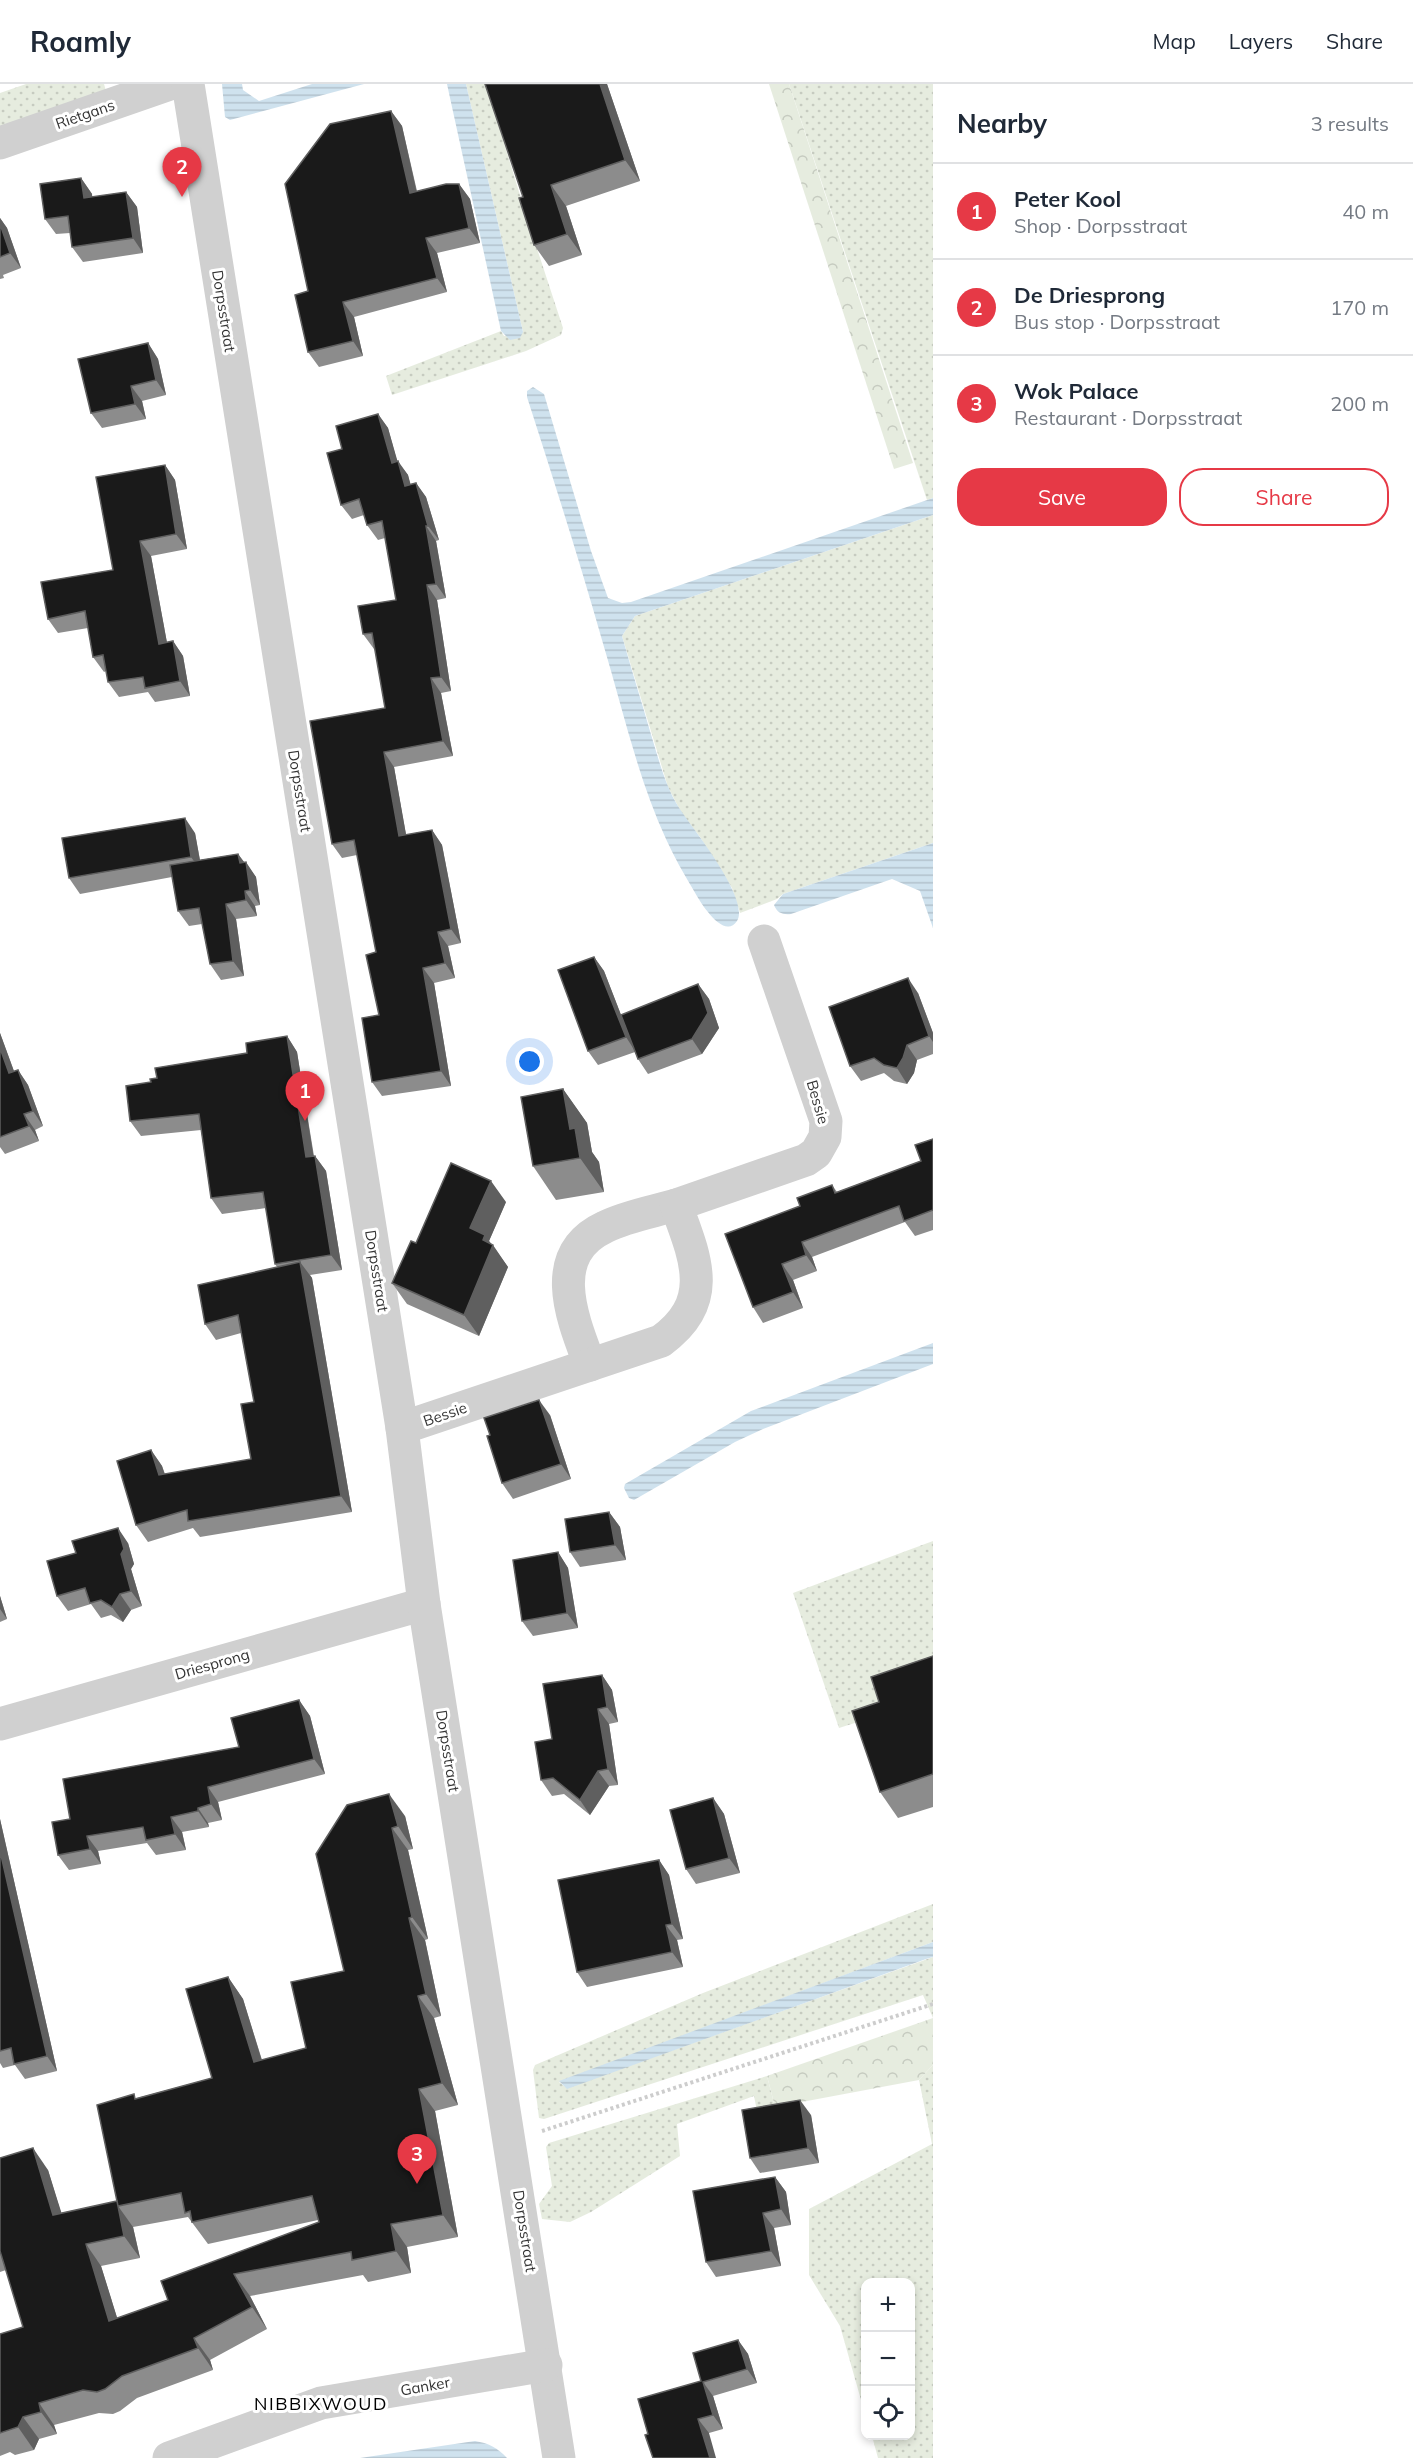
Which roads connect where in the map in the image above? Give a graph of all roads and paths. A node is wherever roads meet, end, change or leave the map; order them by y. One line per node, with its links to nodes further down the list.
1 (170, 84): 3 (street, Rietgans)
2 (188, 84): 7 (street, Dorpsstraat)
3 (0, 143)
4 (764, 941): 5 (street, Bessie)
5 (676, 1205): 6 (street, Bessie); 6 (street, Bessie)
6 (591, 1365): 7 (street, Bessie)
7 (402, 1428): 8 (street, Dorpsstraat)
8 (424, 1604): 9 (street, Driesprong); 11 (street, Dorpsstraat)
9 (0, 1724)
10 (933, 2004): 11 (path)
11 (510, 2142): 12 (street, Dorpsstraat)
12 (546, 2366): 13 (street, Ganker); 14 (street, Dorpsstraat)
13 (169, 2458)
14 (559, 2458)

